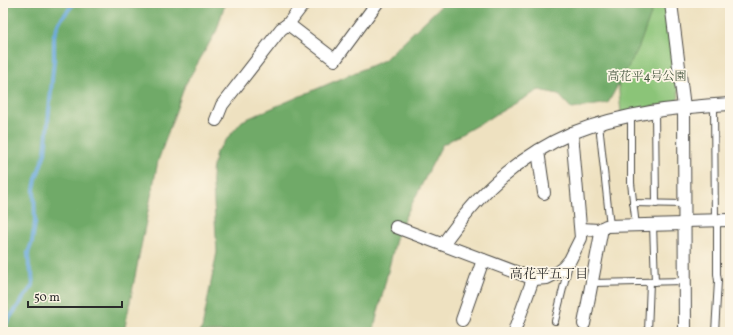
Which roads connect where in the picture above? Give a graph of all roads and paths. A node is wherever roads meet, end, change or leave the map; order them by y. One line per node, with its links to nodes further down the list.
1 (304, 3): 4 (street)
2 (377, 3): 4 (street)
3 (671, 3): 7 (street)
4 (288, 24): 10 (street)
5 (730, 104): 6 (street)
6 (714, 105): 7 (street); 19 (lane)
7 (684, 107): 8 (street); 17 (street)
8 (655, 111): 9 (street); 16 (lane)
9 (631, 116): 11 (street); 15 (lane)
10 (216, 120)
11 (599, 124): 12 (street); 24 (lane)
12 (572, 133): 13 (street); 25 (street)
13 (538, 151): 14 (street); 26 (street)
14 (544, 193)
15 (633, 203): 16 (lane); 22 (lane)
16 (656, 204): 17 (lane)
17 (684, 204): 20 (street)
18 (730, 220): 19 (street)
19 (716, 221): 20 (street); 39 (lane)
20 (684, 223): 21 (street); 30 (street)
21 (653, 225): 22 (street); 31 (lane)
22 (636, 226): 24 (street)
23 (396, 227): 26 (street)
24 (606, 227): 25 (street); 32 (street)
25 (581, 229): 28 (street)
26 (443, 244): 27 (street)
27 (483, 260): 29 (street); 33 (street)
28 (570, 260): 29 (street); 34 (lane)
29 (533, 279): 36 (street)
30 (685, 281): 31 (lane); 38 (street)
31 (652, 282): 32 (lane); 37 (lane)
32 (592, 283): 35 (street)
33 (462, 320)
34 (555, 321)
35 (584, 324)
36 (514, 332)
37 (648, 332)
38 (685, 332)
39 (715, 332)

